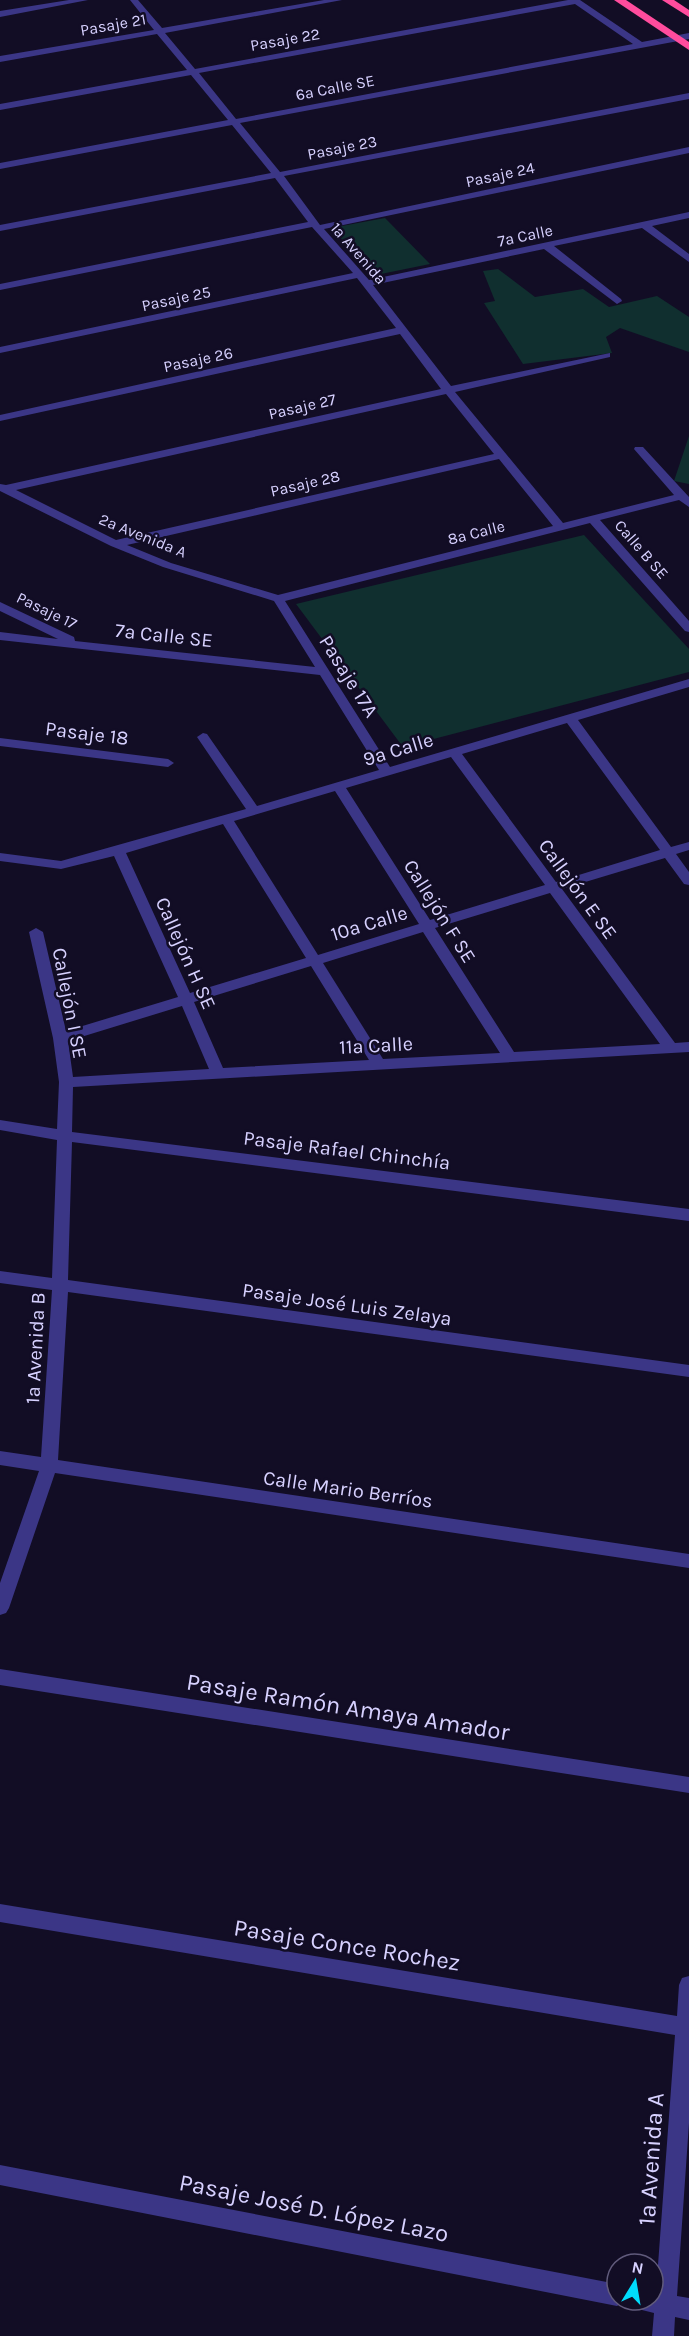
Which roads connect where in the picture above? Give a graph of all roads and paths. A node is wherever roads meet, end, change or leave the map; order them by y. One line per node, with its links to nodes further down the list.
1 (84, 0): 7 (street)
2 (134, 0): 9 (street, 1a Avenida)
3 (338, 0): 9 (street, Pasaje 21)
4 (619, 0): 11 (highway)
5 (668, 0): 8 (highway)
6 (576, 1): 12 (street); 15 (street, Pasaje 22)
7 (0, 14)
8 (689, 14)
9 (160, 31): 14 (street, Pasaje 21); 15 (street, 1a Avenida)
10 (689, 36): 11 (street, 6a Calle SE)
11 (676, 39): 12 (street, 6a Calle SE); 13 (highway)
12 (640, 45): 18 (street, 6a Calle SE)
13 (689, 47)
14 (0, 59)
15 (192, 71): 17 (street, Pasaje 22); 18 (street, 1a Avenida)
16 (689, 96): 21 (street, Pasaje 23)
17 (0, 107)
18 (232, 122): 20 (street, 6a Calle SE); 21 (street, 1a Avenida)
19 (689, 150): 24 (street, Pasaje 24)
20 (0, 166)
21 (277, 174): 24 (street, 1a Avenida); 25 (street, Pasaje 23)
22 (689, 215): 23 (street, 7a Calle)
23 (645, 225): 26 (street, 7a Calle); 27 (street)
24 (315, 226): 28 (street, 1a Avenida); 30 (street, Pasaje 24)
25 (0, 228)
26 (547, 246): 29 (street, 7a Calle); 31 (street)
27 (689, 259)
28 (358, 275): 29 (street, 1a Avenida); 33 (street, Pasaje 25)
29 (367, 284): 32 (street, 1a Avenida)
30 (0, 286)
31 (617, 302)
32 (402, 330): 35 (street, 1a Avenida); 36 (street, Pasaje 26)
33 (0, 350)
34 (606, 355): 35 (street, Pasaje 27)
35 (448, 390): 38 (street, 1a Avenida); 39 (street, Pasaje 27)
36 (0, 418)
37 (639, 448): 40 (street)
38 (503, 455): 42 (street, 1a Avenida); 43 (street, Pasaje 28)
39 (2, 488): 43 (street, 2a Avenida A)
40 (685, 500): 41 (street, 8a Calle)
41 (593, 519): 42 (street, 8a Calle); 46 (street, Calle B SE)
42 (560, 527): 44 (street, 8a Calle)
43 (115, 544): 44 (street, 2a Avenida A)
44 (278, 599): 49 (street, Pasaje 17A)
45 (0, 606): 48 (street, Pasaje 17)
46 (689, 628)
47 (0, 636): 48 (street, 7a Calle SE)
48 (79, 645): 49 (street, 7a Calle SE)
49 (324, 672): 56 (street, Pasaje 17A)
50 (687, 687): 51 (street, 9a Calle)
51 (570, 718): 54 (street, 9a Calle); 62 (street)
52 (203, 737): 58 (street)
53 (0, 742): 55 (street, Pasaje 18)
54 (454, 752): 56 (street, 9a Calle); 65 (street, Callejón E SE)
55 (168, 764)
56 (387, 773): 57 (street, 9a Calle)
57 (338, 786): 58 (street, 9a Calle); 66 (street, Callejón F SE)
58 (254, 811): 59 (street, 9a Calle)
59 (226, 819): 61 (street, 9a Calle); 68 (street)
60 (689, 846): 62 (street, 10a Calle)
61 (118, 851): 63 (street, 9a Calle); 69 (street, Callejón H SE)
62 (668, 853): 64 (street); 65 (street, 10a Calle)
63 (0, 857)
64 (689, 881)
65 (553, 888): 66 (street, 10a Calle); 72 (street, Callejón E SE)
66 (426, 926): 68 (street, 10a Calle); 73 (street, Callejón F SE)
67 (36, 932): 70 (street, Callejón I SE)
68 (314, 960): 69 (street, 10a Calle); 74 (street)
69 (186, 999): 70 (street, 10a Calle); 75 (street, Callejón H SE)
70 (60, 1038): 76 (street, Callejón I SE)
71 (689, 1047): 72 (street, 11a Calle)
72 (671, 1048): 73 (street, 11a Calle)
73 (508, 1056): 74 (street, 11a Calle)
74 (379, 1064): 75 (street, 11a Calle)
75 (217, 1072): 76 (street, 11a Calle)
76 (66, 1082): 78 (street, 1a Avenida B)
77 (0, 1125): 78 (street, Pasaje Rafael Chinchía)
78 (65, 1136): 79 (street, Pasaje Rafael Chinchía); 81 (street, 1a Avenida B)
79 (689, 1215)
80 (0, 1278): 81 (street, Pasaje José Luis Zelaya)
81 (60, 1287): 82 (street, Pasaje José Luis Zelaya); 84 (street, 1a Avenida B)
82 (689, 1371)
83 (0, 1458): 84 (street, Calle Mario Berríos)
84 (49, 1466): 85 (street, Calle Mario Berríos); 86 (street, 1a Avenida B)
85 (689, 1561)
86 (0, 1608)
87 (0, 1677): 88 (street, Pasaje Ramón Amaya Amador)
88 (689, 1785)
89 (0, 1913): 91 (street, Pasaje Conce Rochez)
90 (689, 1985): 91 (street, 1a Avenida A)
91 (686, 2027): 94 (street, 1a Avenida A)
92 (0, 2175): 93 (street, Pasaje José D. López Lazo)
93 (605, 2293)
94 (666, 2305): 95 (street); 96 (street, 1a Avenida A)
95 (689, 2309)
96 (663, 2336)

